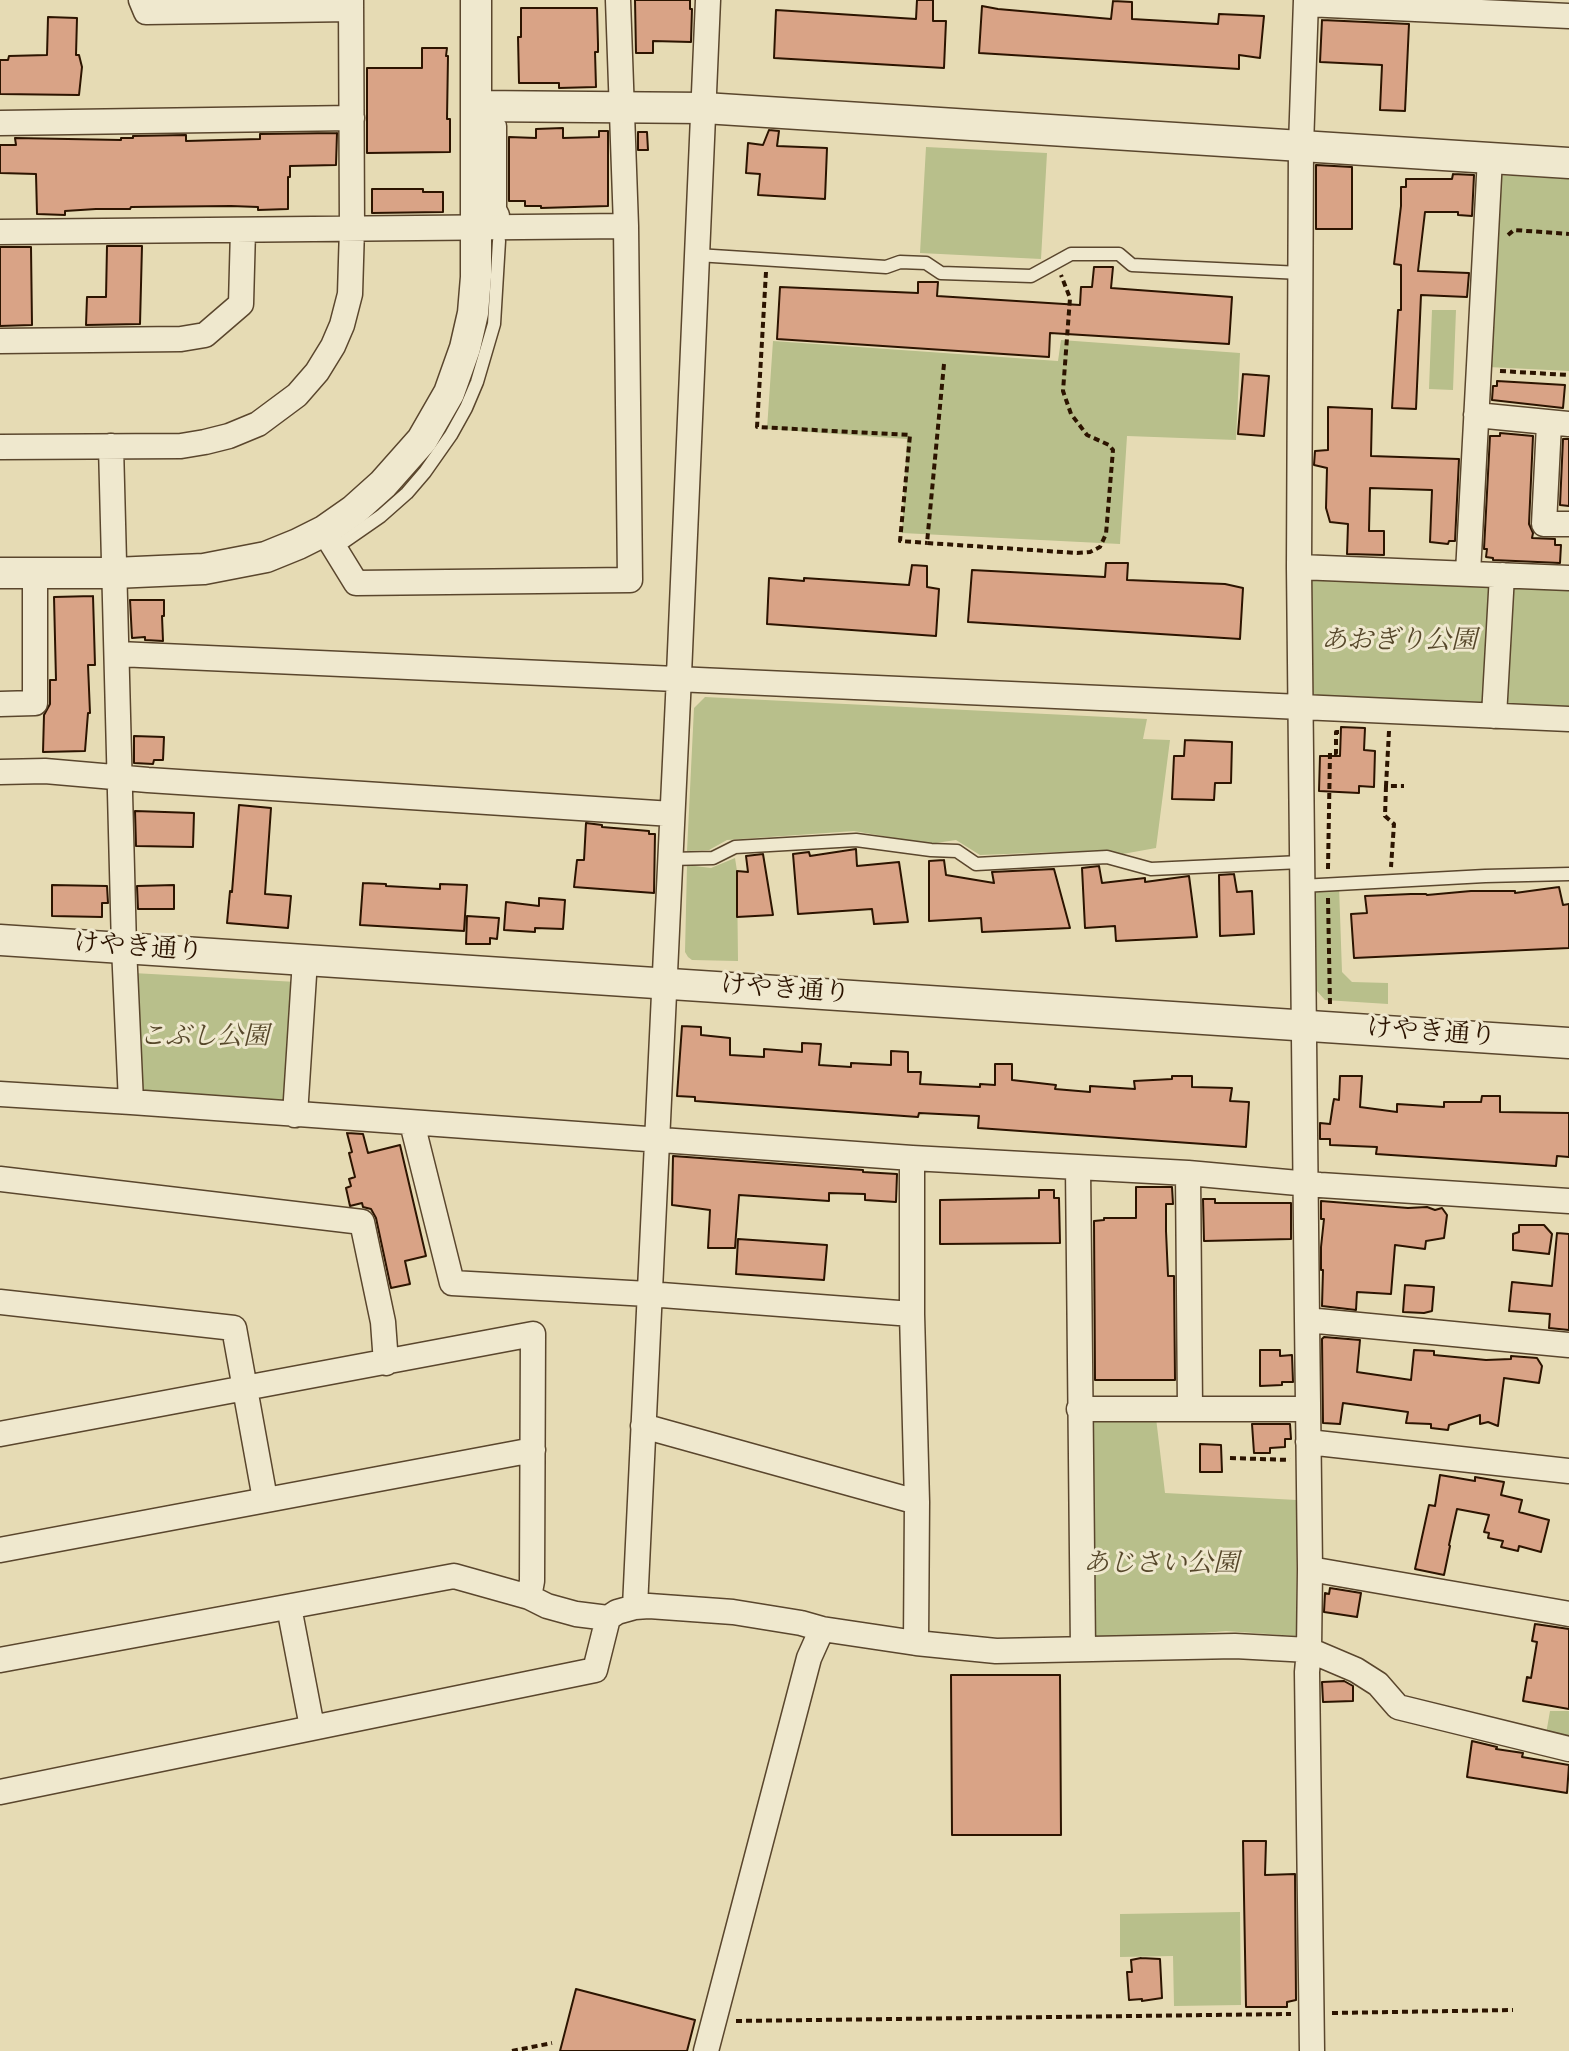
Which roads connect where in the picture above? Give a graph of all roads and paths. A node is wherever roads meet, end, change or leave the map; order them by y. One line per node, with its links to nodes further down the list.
1 (141, 0): 6 (street)
2 (476, 0): 10 (street)
3 (618, 0): 8 (street)
4 (708, 0): 9 (street)
5 (1302, 1): 7 (street); 13 (street)
6 (351, 5): 11 (street)
7 (1569, 16)
8 (622, 106): 9 (street); 10 (street); 16 (street)
9 (704, 108): 13 (street); 23 (street)
10 (487, 116): 18 (street)
11 (352, 118): 12 (street); 17 (street)
12 (0, 123)
13 (1301, 146): 14 (street); 26 (street)
14 (1490, 158): 15 (street); 31 (street)
15 (1569, 163)
16 (626, 226): 18 (street); 36 (street)
17 (352, 228): 18 (street); 19 (street); 33 (street)
18 (492, 228): 36 (street)
19 (243, 230): 20 (street); 27 (street)
20 (0, 232)
21 (1569, 234): 22 (path)
22 (1504, 238)
23 (697, 255): 24 (lane); 46 (street)
24 (766, 260): 25 (lane); 37 (path)
25 (1055, 262): 26 (lane); 37 (path)
26 (1301, 273): 38 (street)
27 (0, 341)
28 (944, 364): 37 (path)
29 (1497, 371): 30 (path)
30 (1569, 375)
31 (1476, 415): 32 (street); 42 (street)
32 (1559, 424): 35 (street)
33 (111, 446): 34 (street); 41 (street)
34 (0, 447)
35 (1569, 524)
36 (334, 536): 41 (street)
37 (927, 543)
38 (1299, 567): 42 (street); 48 (street)
39 (0, 573): 40 (street)
40 (35, 573): 41 (street); 47 (street)
41 (114, 573): 45 (street)
42 (1468, 573): 43 (street)
43 (1502, 575): 44 (street); 49 (street)
44 (1569, 578)
45 (118, 654): 46 (street); 54 (street)
46 (679, 679): 48 (street); 57 (street)
47 (0, 704)
48 (1300, 708): 49 (street); 59 (street)
49 (1494, 716): 50 (street)
50 (1569, 719)
51 (1389, 725): 55 (path)
52 (1349, 733): 62 (path)
53 (0, 772): 54 (street)
54 (120, 778): 57 (street); 64 (street)
55 (1386, 786): 56 (path); 61 (path)
56 (1404, 786)
57 (672, 814): 58 (street)
58 (670, 859): 59 (lane); 66 (street)
59 (1301, 874): 62 (lane); 68 (street)
60 (1569, 874): 61 (lane)
61 (1391, 881): 62 (lane)
62 (1328, 884): 67 (path)
63 (0, 940): 64 (street, けやき通り)
64 (124, 947): 65 (street, けやき通り); 71 (street)
65 (305, 960): 66 (street, けやき通り); 72 (street)
66 (664, 983): 68 (street, けやき通り); 74 (street)
67 (1330, 1007)
68 (1304, 1025): 69 (street, けやき通り); 79 (street)
69 (1569, 1043)
70 (0, 1094): 71 (street)
71 (131, 1102): 72 (street)
72 (295, 1115): 73 (street)
73 (412, 1123): 74 (street); 81 (street)
74 (656, 1140): 75 (street); 81 (street)
75 (912, 1158): 76 (street); 83 (street)
76 (1078, 1167): 77 (street); 88 (street)
77 (1188, 1173): 79 (street); 89 (street)
78 (0, 1179): 86 (street)
79 (1306, 1184): 80 (street); 84 (street)
80 (1569, 1201)
81 (648, 1294): 83 (street); 91 (street)
82 (0, 1302): 87 (street)
83 (912, 1314): 98 (street)
84 (1307, 1320): 85 (street); 90 (street)
85 (1569, 1345)
86 (386, 1363): 87 (street); 93 (street)
87 (246, 1389): 92 (street); 97 (street)
88 (1079, 1409): 89 (street); 108 (street)
89 (1190, 1409): 90 (street)
90 (1307, 1409): 94 (street)
91 (643, 1426): 98 (street); 103 (street)
92 (0, 1434)
93 (533, 1450): 97 (street); 101 (street)
94 (1308, 1451): 95 (path); 96 (street); 100 (street)
95 (1230, 1458)
96 (1569, 1471)
97 (265, 1499): 99 (street)
98 (917, 1502): 107 (street)
99 (0, 1550)
100 (1310, 1569): 104 (street); 109 (street)
101 (529, 1597): 102 (street); 105 (street)
102 (289, 1607): 110 (street); 111 (street)
103 (635, 1607): 105 (street); 106 (street)
104 (1569, 1614)
105 (608, 1618): 111 (street)
106 (822, 1629): 107 (street); 116 (street)
107 (916, 1643): 108 (street)
108 (1083, 1649): 109 (street)
109 (1309, 1650): 112 (street); 115 (street)
110 (0, 1660)
111 (312, 1727): 113 (street)
112 (1569, 1749)
113 (0, 1792)
114 (1513, 2010): 115 (path)
115 (1312, 2013): 116 (path); 120 (street)
116 (714, 2021): 119 (street)
117 (552, 2043): 118 (path)
118 (512, 2051)
119 (706, 2051)
120 (1312, 2051)

